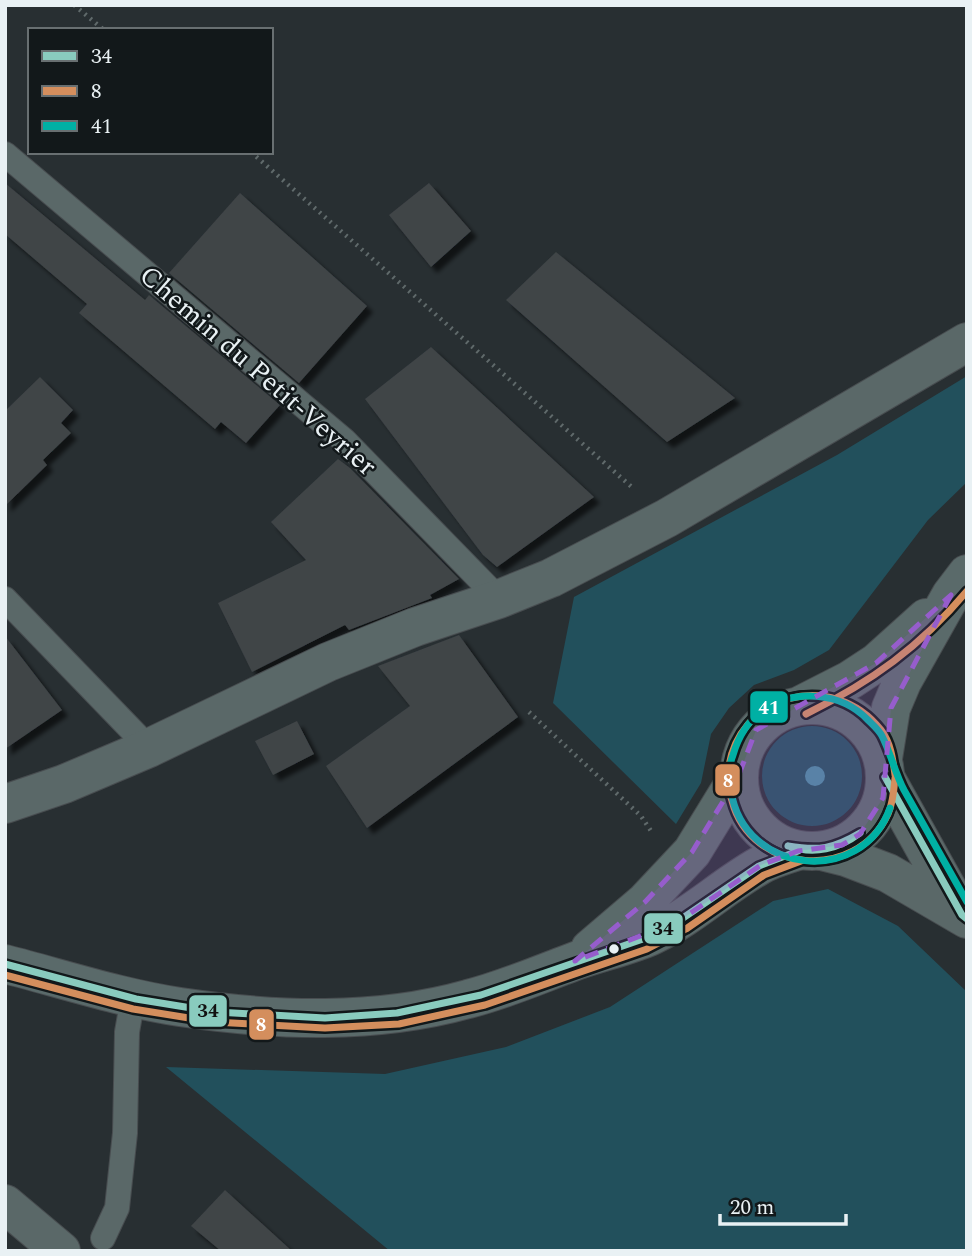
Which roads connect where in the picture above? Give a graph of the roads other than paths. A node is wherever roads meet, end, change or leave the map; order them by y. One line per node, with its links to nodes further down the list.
1 (5, 154): 5 (lane, Chemin du Petit-Veyrier)
2 (967, 342): 5 (street)
3 (959, 585): 6 (main road); 8 (main road)
4 (5, 598): 7 (lane)
5 (499, 599): 7 (street)
6 (801, 705): 8 (main road); 9 (main road)
7 (149, 748): 10 (street)
8 (884, 768): 11 (main road); 12 (street)
9 (738, 777): 11 (main road); 13 (main road)
10 (5, 804)
11 (810, 851): 12 (street); 13 (main road)
12 (964, 917)
13 (575, 961): 15 (main road)
14 (5, 964): 15 (main road)
15 (133, 998): 17 (lane)
16 (5, 1204): 18 (street)
17 (103, 1238)
18 (61, 1251)

